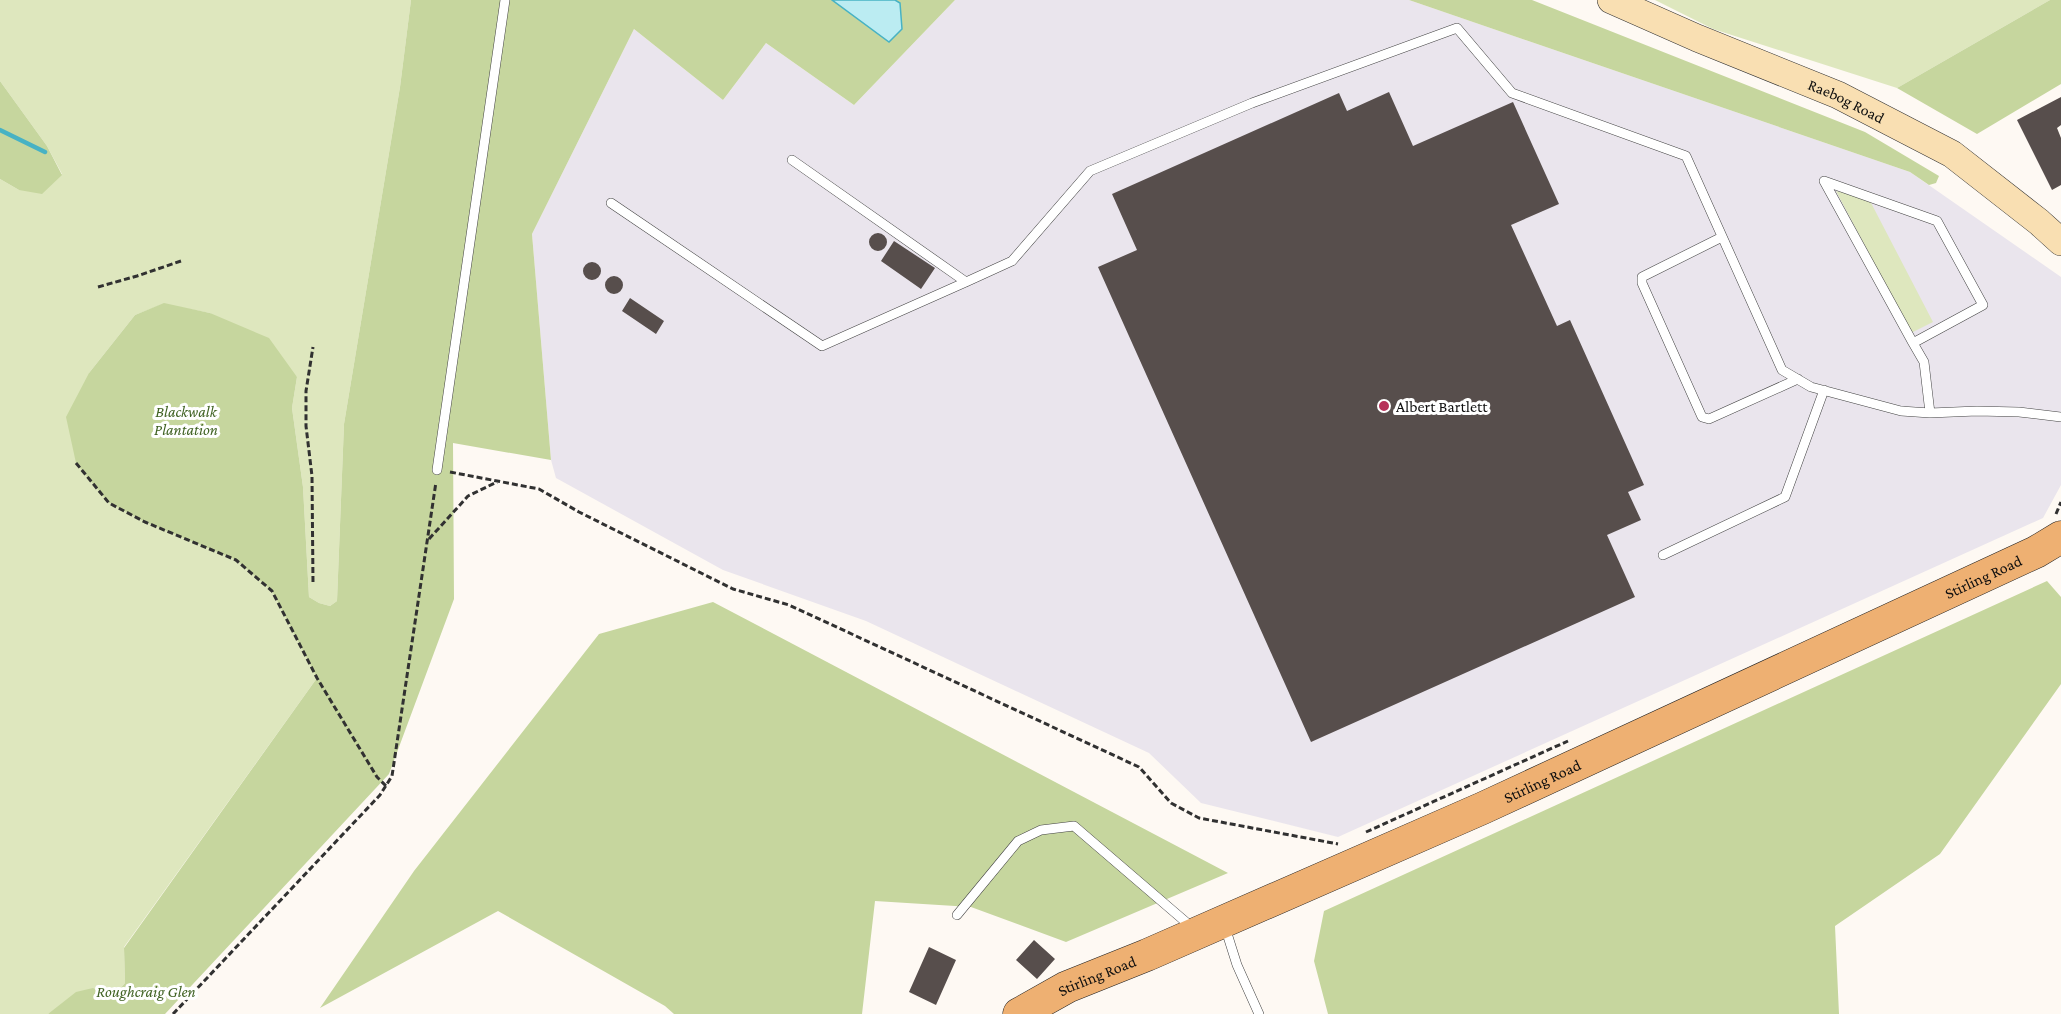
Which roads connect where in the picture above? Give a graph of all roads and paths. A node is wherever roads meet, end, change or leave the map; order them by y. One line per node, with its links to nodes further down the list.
1 (505, 0): 17 (lane)
2 (1611, 0): 6 (main road, Raebog Road)
3 (792, 160): 8 (lane)
4 (611, 203): 8 (lane)
5 (1722, 237): 8 (lane); 12 (lane); 12 (lane)
6 (2061, 242)
7 (181, 261): 9 (path)
8 (966, 282)
9 (98, 287)
10 (1913, 343): 10 (lane); 14 (lane)
11 (313, 347): 23 (path)
12 (1798, 379): 13 (lane)
13 (1824, 390): 14 (lane); 22 (lane)
14 (1930, 413): 15 (lane)
15 (2061, 417)
16 (76, 463): 25 (path)
17 (437, 470): 18 (path); 21 (path)
18 (500, 480): 21 (path); 27 (path)
19 (2061, 502): 20 (path)
20 (2057, 527): 29 (main road, Stirling Road)
21 (428, 540): 25 (path)
22 (1663, 555)
23 (313, 582)
24 (1571, 739): 26 (path)
25 (386, 786): 30 (path)
26 (1358, 835)
27 (1348, 840)
28 (957, 915): 29 (lane)
29 (1210, 927): 31 (main road, Stirling Road); 32 (lane)
30 (174, 1013)
31 (1019, 1014)
32 (1259, 1014)

